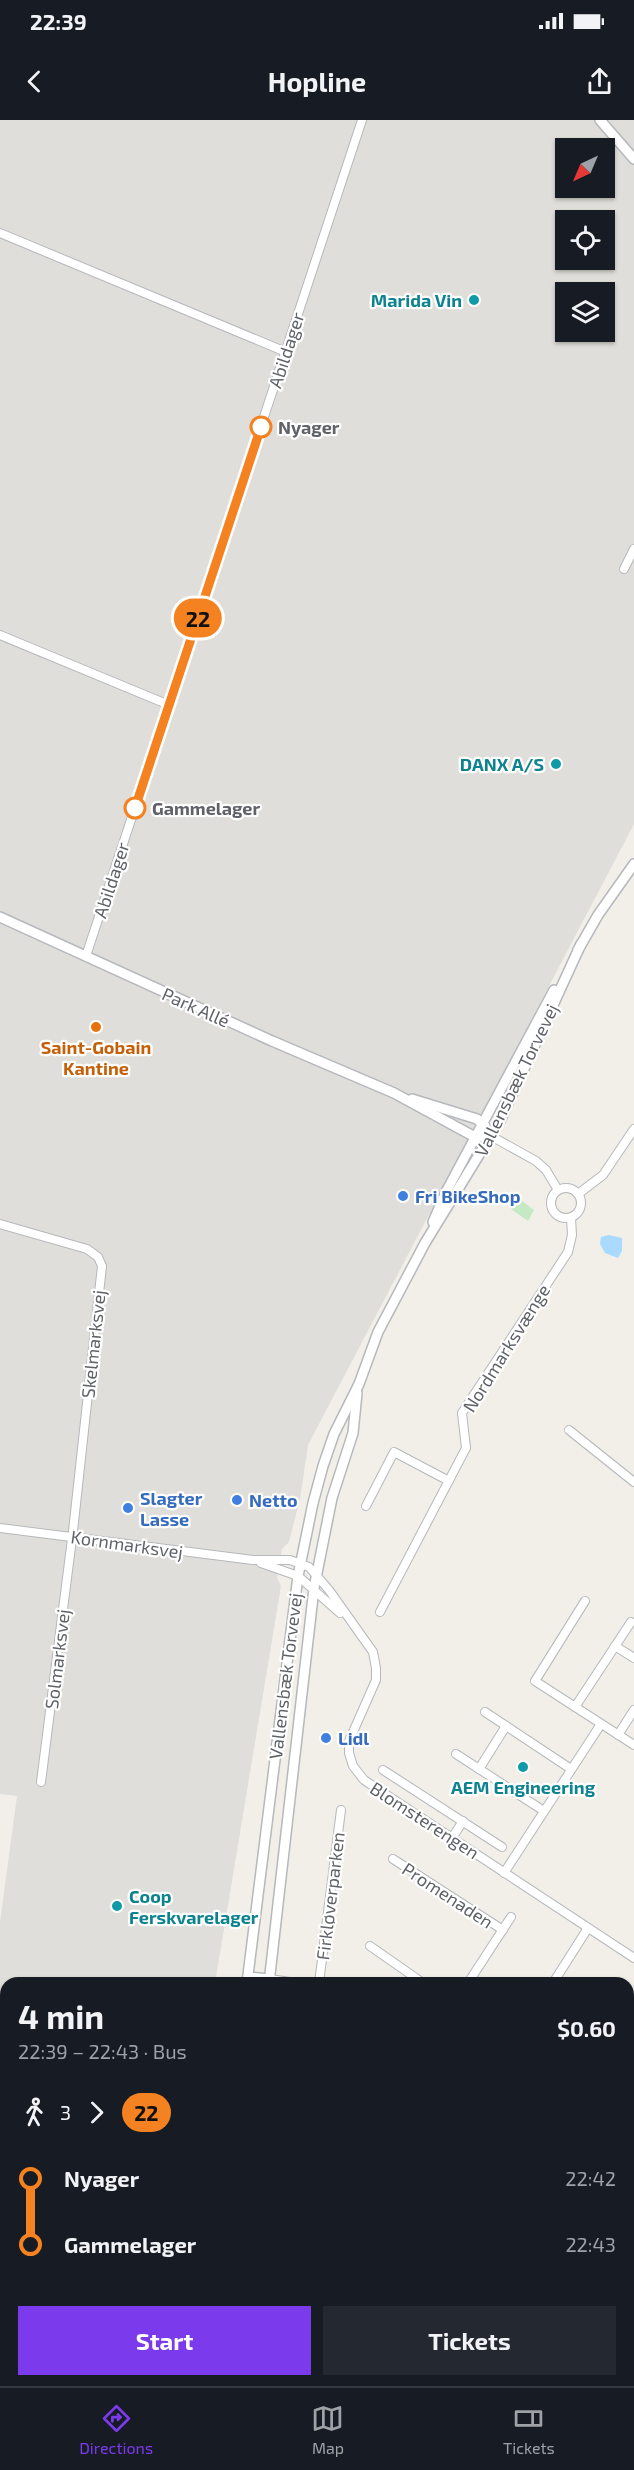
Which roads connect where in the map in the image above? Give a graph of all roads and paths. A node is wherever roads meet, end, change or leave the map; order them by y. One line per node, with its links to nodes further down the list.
1 (362, 120): 5 (street, Abildager)
2 (600, 120): 3 (street)
3 (634, 159)
4 (0, 233): 5 (street)
5 (286, 352): 9 (street, Abildager)
6 (634, 549): 7 (street)
7 (624, 569)
8 (0, 635): 9 (street)
9 (169, 705): 13 (street, Abildager)
10 (634, 864): 12 (street, Vallensbæk Torvevej)
11 (0, 917): 13 (street, Park Allé)
12 (581, 944): 15 (street, Vallensbæk Torvevej); 17 (street, Vallensbæk Torvevej)
13 (86, 956): 14 (street, Park Allé)
14 (393, 1093): 15 (street, Park Allé); 18 (street, Park Allé)
15 (483, 1122): 17 (street); 18 (street, Vallensbæk Torvevej)
16 (634, 1129): 20 (street)
17 (491, 1136): 18 (street); 19 (street); 23 (street, Vallensbæk Torvevej)
18 (475, 1137): 23 (street, Vallensbæk Torvevej)
19 (558, 1190): 20 (street); 21 (street)
20 (578, 1194): 21 (street)
21 (571, 1218): 26 (street, Nordmarksvænge)
22 (0, 1224): 30 (street, Skelmarksvej)
23 (425, 1243): 24 (street, Vallensbæk Torvevej)
24 (359, 1384): 32 (street, Vallensbæk Torvevej); 33 (street, Vallensbæk Torvevej)
25 (569, 1430): 27 (street)
26 (449, 1481): 28 (street); 37 (street, Nordmarksvænge)
27 (634, 1482)
28 (366, 1506)
29 (0, 1528): 30 (street, Kornmarksvej)
30 (72, 1536): 31 (street, Kornmarksvej); 53 (street, Solmarksvej)
31 (254, 1560): 32 (street, Kornmarksvej); 34 (street, Kornmarksvej)
32 (300, 1562): 33 (street, Blomsterengen); 34 (street, Vallensbæk Torvevej)
33 (316, 1574): 35 (street, Vallensbæk Torvevej); 38 (street, Blomsterengen)
34 (298, 1576): 35 (street, Kornmarksvej); 66 (street, Vallensbæk Torvevej)
35 (314, 1588): 38 (street, Blomsterengen); 67 (street, Vallensbæk Torvevej)
36 (585, 1601): 42 (street)
37 (380, 1612)
38 (349, 1621): 57 (street, Blomsterengen)
39 (631, 1622): 40 (street)
40 (615, 1646): 41 (street); 42 (street)
41 (634, 1658)
42 (575, 1707): 45 (street)
43 (634, 1710): 47 (street)
44 (485, 1712): 46 (street)
45 (601, 1724): 47 (street); 51 (street)
46 (506, 1726): 50 (street); 51 (street)
47 (618, 1735): 48 (street)
48 (634, 1746)
49 (456, 1754): 50 (street)
50 (479, 1768): 55 (street)
51 (571, 1769): 55 (street)
52 (383, 1770): 56 (street)
53 (41, 1782)
54 (341, 1810): 68 (street, Firkløverparken)
55 (544, 1811): 60 (street)
56 (463, 1821): 57 (street); 58 (street)
57 (452, 1838): 60 (street, Blomsterengen)
58 (502, 1847)
59 (393, 1859): 63 (street, Promenaden)
60 (504, 1873): 62 (street, Blomsterengen)
61 (511, 1917): 63 (street, Promenaden)
62 (588, 1928): 65 (street, Blomsterengen); 71 (street)
63 (503, 1930): 70 (street, Promenaden)
64 (370, 1946): 69 (street)
65 (634, 1958)
66 (247, 1977)
67 (269, 1977)
68 (320, 1977)
69 (414, 1977)
70 (472, 1977)
71 (557, 1977)

